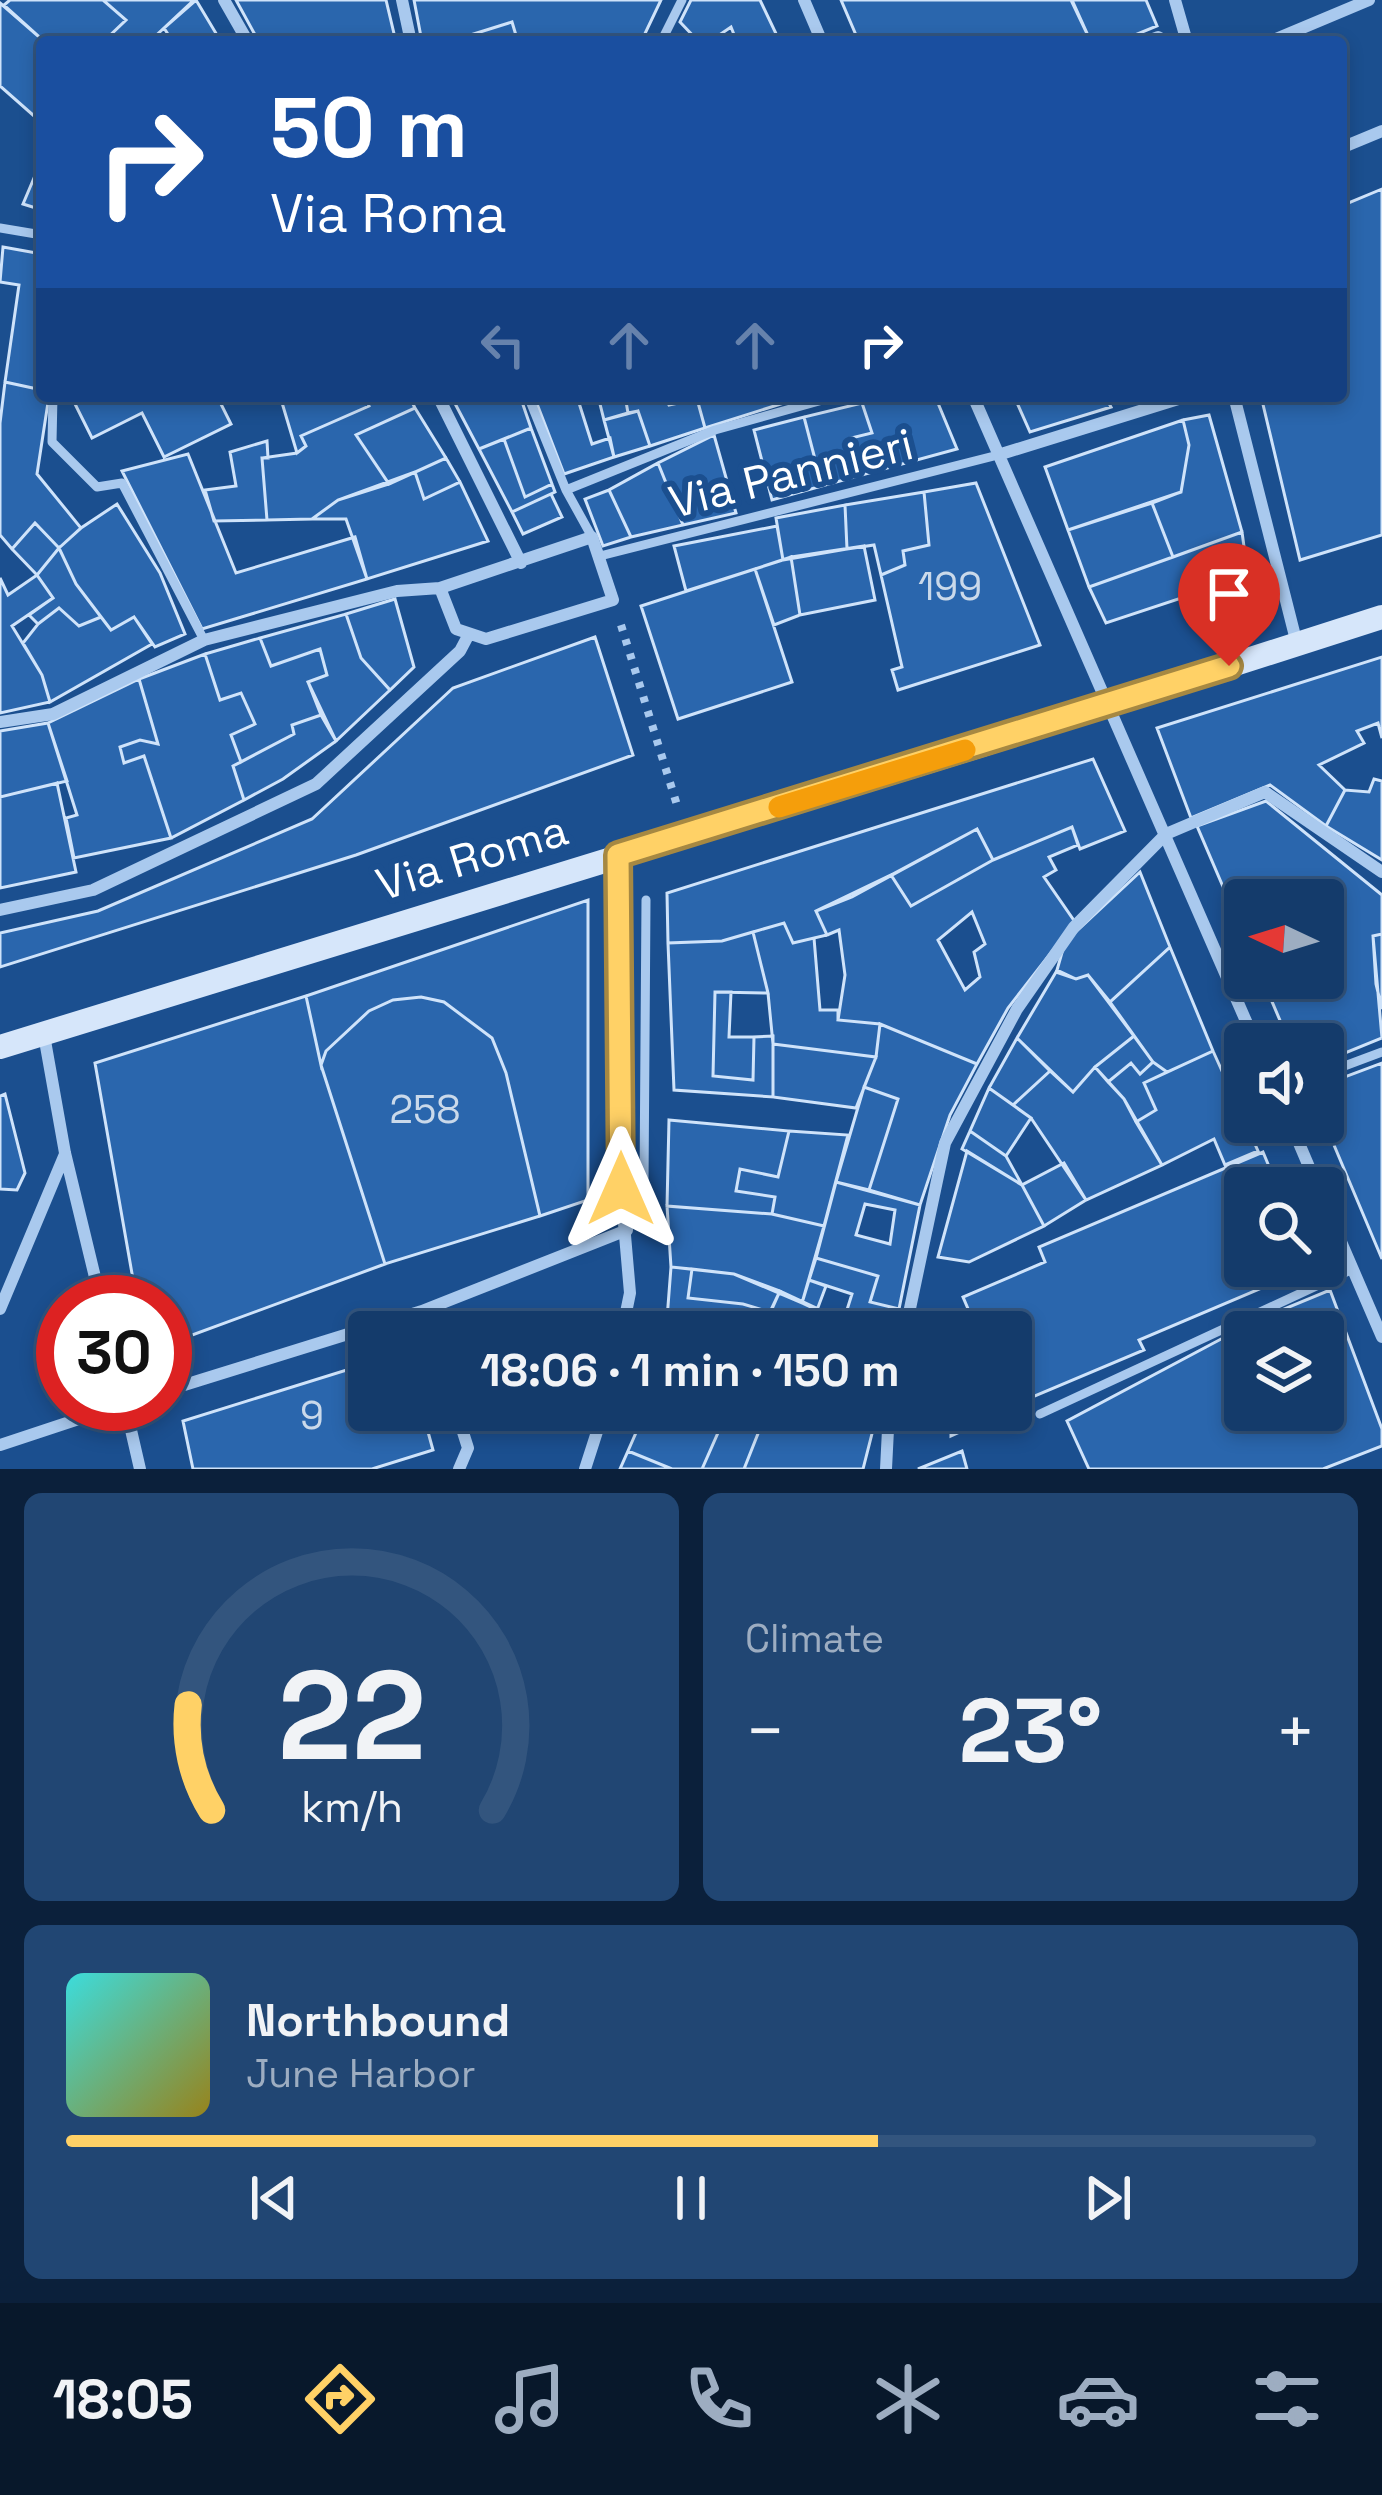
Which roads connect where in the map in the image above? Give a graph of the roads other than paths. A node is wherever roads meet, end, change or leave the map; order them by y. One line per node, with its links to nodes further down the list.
1 (224, 0): 7 (street)
2 (402, 0): 8 (street)
3 (682, 0): 9 (lane)
4 (804, 0): 10 (street)
5 (1175, 0): 11 (street)
6 (1369, 0): 12 (street)
7 (245, 36)
8 (410, 36)
9 (664, 36)
10 (819, 36)
11 (1185, 36)
12 (1283, 36)
13 (1382, 131): 14 (street)
14 (1347, 146)
15 (0, 227): 16 (lane)
16 (36, 234)
17 (53, 402): 32 (lane)
18 (441, 402): 28 (street)
19 (530, 402): 25 (lane)
20 (815, 402): 25 (lane)
21 (975, 402): 24 (street)
22 (1169, 402): 24 (street)
23 (1236, 402): 33 (street)
24 (998, 455): 27 (lane, Via Pannieri); 34 (street)
25 (566, 490): 26 (lane)
26 (592, 537): 27 (street); 28 (street)
27 (600, 556): 31 (street)
28 (520, 563): 29 (street)
29 (440, 588): 31 (street); 32 (street)
30 (1382, 617): 33 (street, Via Roma)
31 (470, 634): 40 (street)
32 (204, 640): 35 (street)
33 (1297, 644): 34 (street, Via Roma)
34 (1110, 704): 36 (street); 37 (street, Via Roma)
35 (0, 722)
36 (1166, 834): 38 (street); 41 (street); 54 (street)
37 (618, 855): 42 (street, Via Roma); 47 (street)
38 (1382, 872)
39 (646, 901): 47 (lane)
40 (0, 910)
41 (1247, 1023)
42 (44, 1034): 43 (street, Via Roma); 46 (street)
43 (0, 1047)
44 (1382, 1052): 45 (lane)
45 (1344, 1066)
46 (65, 1153): 50 (street); 51 (street)
47 (627, 1230): 52 (street); 53 (street)
48 (1344, 1248): 49 (street)
49 (1353, 1269): 56 (street); 58 (lane)
50 (94, 1275)
51 (0, 1310)
52 (422, 1311)
53 (626, 1311)
54 (910, 1311)
55 (348, 1334): 57 (street)
56 (1382, 1337)
57 (192, 1383)
58 (1040, 1414)
59 (42, 1431): 64 (street)
60 (131, 1431): 65 (street)
61 (462, 1431): 66 (street)
62 (597, 1431): 67 (street)
63 (888, 1431): 68 (street)
64 (0, 1445)
65 (140, 1469)
66 (459, 1469)
67 (585, 1469)
68 (886, 1469)

